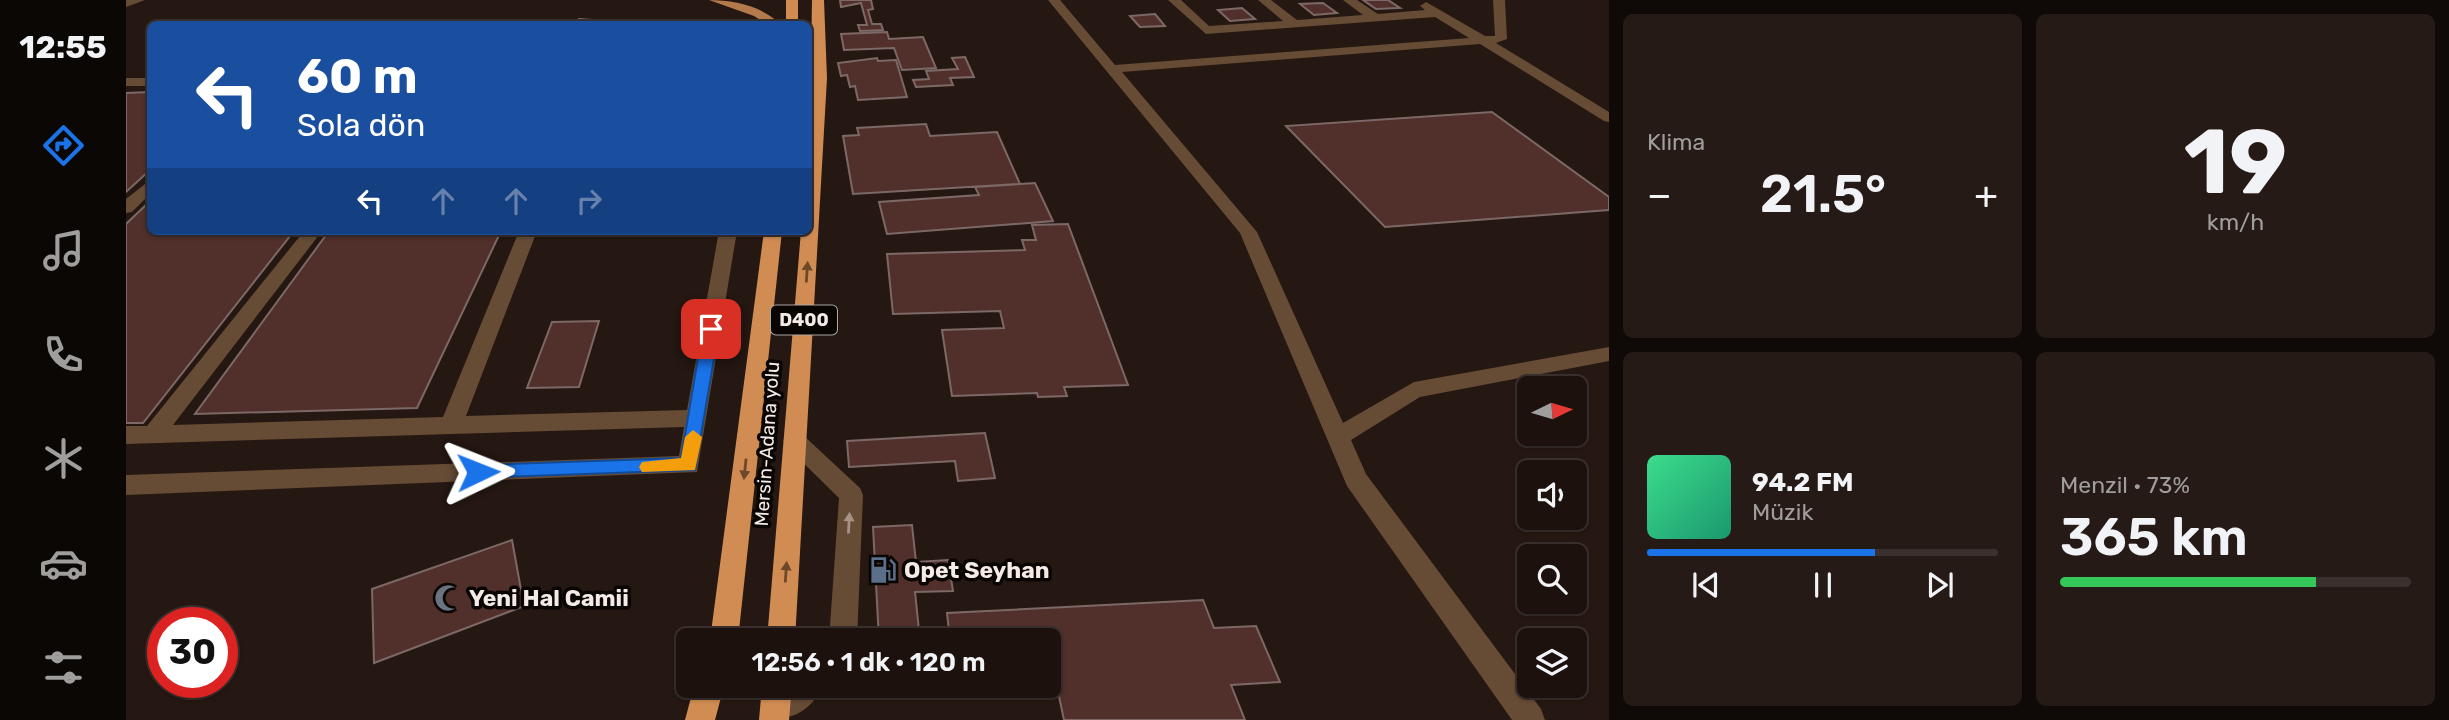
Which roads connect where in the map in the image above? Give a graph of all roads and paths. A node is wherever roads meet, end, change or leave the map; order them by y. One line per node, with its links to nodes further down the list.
1 (139, 0): 11 (street)
2 (715, 0): 14 (main road)
3 (792, 0): 15 (highway)
4 (818, 0): 23 (highway, Mersin-Adana yolu / D400, one-way to 4)
5 (1054, 0): 18 (street)
6 (1174, 0): 16 (street)
7 (1264, 0): 16 (street)
8 (1349, 0): 13 (street)
9 (1415, 0): 12 (street)
10 (1499, 0): 17 (street)
11 (126, 3)
12 (1437, 13): 13 (street); 17 (street)
13 (1375, 17): 16 (street)
14 (758, 19)
15 (792, 21)
16 (1294, 23)
17 (1481, 40): 18 (street); 21 (street)
18 (1111, 69): 35 (street)
19 (126, 82): 20 (street)
20 (147, 82)
21 (1609, 118)
22 (147, 188): 24 (street)
23 (812, 194)
24 (126, 208)
25 (310, 235): 34 (street)
26 (526, 235): 32 (street)
27 (728, 235): 31 (street)
28 (772, 235): 38 (highway, Mersin-Adana yolu / D400, one-way to 38)
29 (809, 235): 36 (highway, Mersin-Adana yolu / D400, one-way to 29)
30 (1609, 354): 35 (street)
31 (696, 418): 32 (street); 37 (street)
32 (451, 426): 34 (street)
33 (126, 435): 34 (street)
34 (153, 435)
35 (1338, 438): 45 (street)
36 (795, 441): 39 (highway, Mersin-Adana yolu / D400, one-way to 36); 40 (street, one-way to 36)
37 (126, 485)
38 (724, 628)
39 (781, 628)
40 (844, 628)
41 (706, 698): 43 (highway)
42 (716, 698): 44 (highway)
43 (700, 720)
44 (713, 720)
45 (1530, 720)

